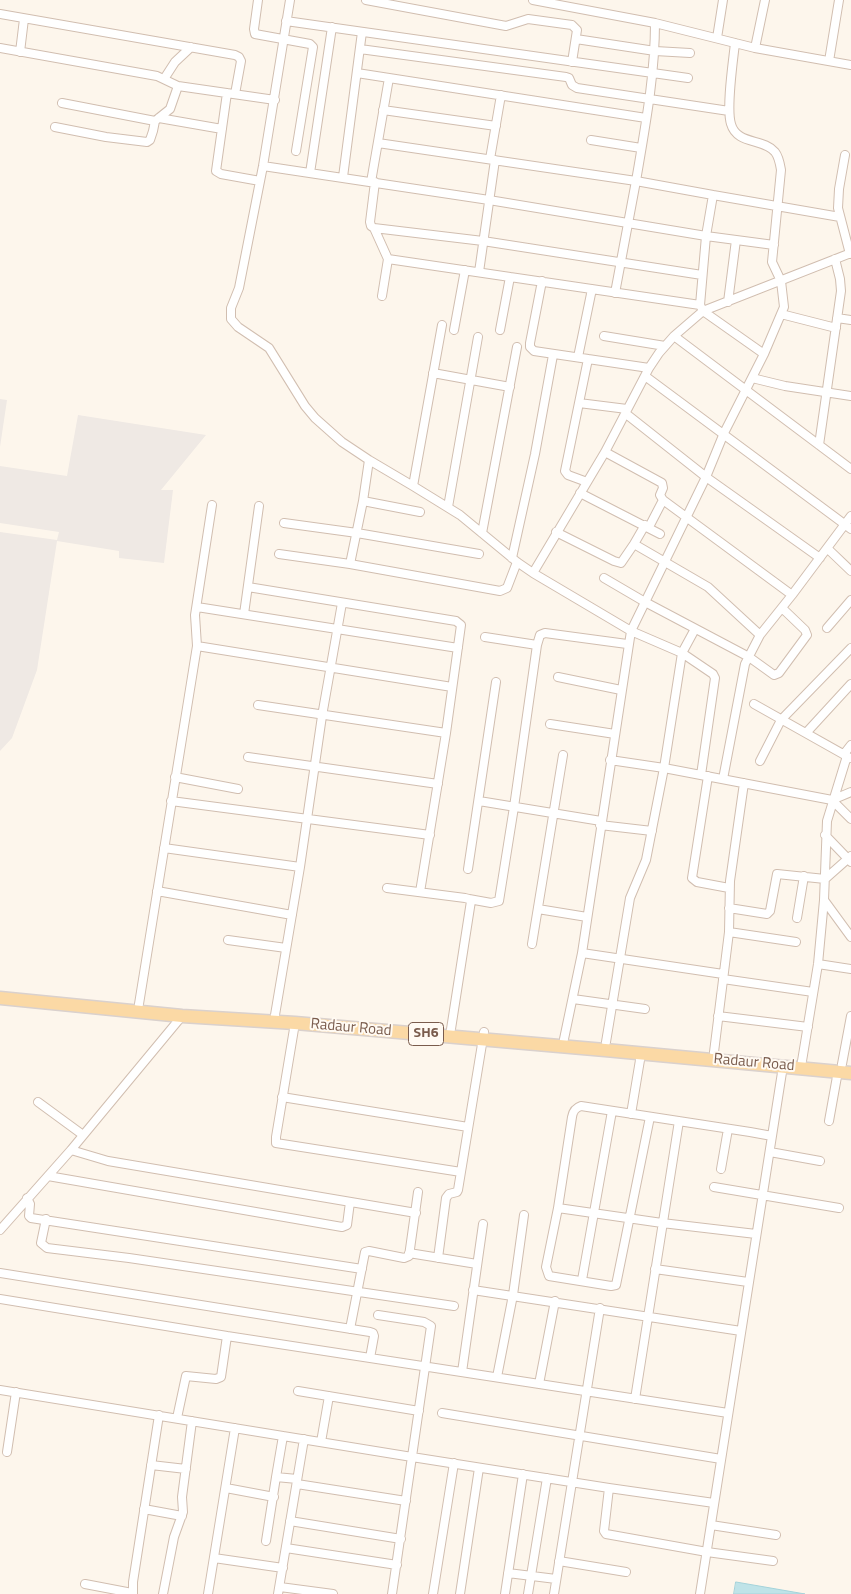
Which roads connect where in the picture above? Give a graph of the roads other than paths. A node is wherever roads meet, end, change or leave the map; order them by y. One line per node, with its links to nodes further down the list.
1 (258, 0): 16 (street)
2 (290, 0): 10 (street)
3 (366, 0): 15 (street)
4 (533, 0): 11 (street)
5 (723, 0): 14 (street)
6 (765, 0): 20 (street)
7 (839, 0): 25 (street)
8 (0, 14): 9 (street)
9 (24, 18): 18 (street); 23 (street)
10 (286, 21): 12 (street); 16 (street)
11 (655, 23): 14 (street); 22 (street)
12 (332, 27): 13 (street); 53 (street)
13 (362, 32): 21 (street); 26 (street)
14 (717, 38): 17 (street)
15 (576, 39): 22 (street); 26 (street)
16 (283, 40): 37 (street); 49 (street)
17 (735, 43): 20 (street); 40 (street)
18 (191, 47): 32 (street); 34 (street)
19 (0, 48): 23 (street)
20 (755, 48): 25 (street)
21 (360, 49): 29 (street); 36 (street)
22 (655, 51): 24 (street); 28 (street)
23 (20, 52): 32 (street)
24 (690, 53)
25 (829, 61): 27 (street)
26 (572, 62): 28 (street)
27 (851, 65)
28 (653, 72): 31 (street); 36 (street)
29 (357, 73): 30 (street); 54 (street)
30 (388, 78): 35 (street); 39 (street)
31 (688, 78)
32 (164, 79): 33 (street)
33 (178, 86): 34 (street); 42 (street)
34 (231, 94): 37 (street); 45 (street)
35 (501, 95): 41 (street); 43 (street)
36 (649, 98): 40 (street); 41 (street)
37 (275, 100): 52 (street)
38 (62, 103): 42 (street)
39 (383, 110): 43 (street); 47 (street)
40 (730, 111): 60 (street)
41 (646, 118): 48 (street)
42 (157, 120): 44 (street); 45 (street)
43 (496, 126): 51 (street)
44 (55, 127)
45 (222, 129): 55 (street)
46 (591, 140): 48 (street)
47 (378, 143): 51 (street); 57 (street)
48 (641, 148): 56 (street)
49 (296, 151)
50 (845, 155): 61 (street)
51 (492, 159): 56 (street); 59 (street)
52 (264, 166): 53 (street); 55 (street)
53 (310, 173): 54 (street)
54 (343, 177): 57 (street)
55 (260, 181): 112 (street)
56 (636, 181): 58 (street); 62 (street)
57 (373, 182): 59 (street); 63 (street)
58 (713, 195): 60 (street); 64 (street)
59 (489, 200): 62 (street); 66 (street)
60 (779, 207): 61 (street); 67 (street)
61 (840, 217): 68 (street)
62 (628, 222): 64 (street); 71 (street)
63 (374, 228): 66 (street); 69 (street)
64 (706, 236): 65 (street); 74 (street)
65 (736, 240): 67 (street); 81 (street)
66 (483, 241): 71 (street); 73 (street)
67 (774, 245): 77 (street)
68 (850, 254): 70 (street)
69 (388, 259): 72 (street); 80 (street)
70 (835, 259): 77 (street); 84 (street)
71 (620, 264): 74 (street); 79 (street)
72 (465, 270): 73 (street); 88 (street)
73 (479, 272): 75 (street)
74 (702, 275): 82 (street)
75 (510, 276): 76 (street); 89 (street)
76 (542, 281): 78 (street); 95 (street)
77 (780, 281): 81 (street); 83 (street)
78 (592, 289): 79 (street); 97 (street)
79 (615, 293): 82 (street)
80 (382, 296)
81 (728, 302): 82 (street)
82 (702, 308): 91 (street); 96 (street)
83 (781, 314): 87 (street); 96 (street)
84 (838, 318): 85 (street); 87 (street)
85 (851, 320)
86 (442, 325): 100 (street)
87 (836, 328): 105 (street)
88 (454, 330)
89 (500, 330)
90 (604, 336): 93 (street)
91 (674, 336): 93 (street); 104 (street)
92 (478, 337): 102 (street)
93 (665, 346): 99 (street)
94 (518, 347): 103 (street)
95 (553, 354): 97 (street); 138 (street)
96 (764, 354): 101 (street)
97 (578, 357): 98 (street)
98 (588, 359): 99 (street); 107 (street)
99 (647, 372): 108 (street); 109 (street)
100 (434, 373): 102 (street); 116 (street)
101 (752, 378): 104 (street); 105 (street)
102 (471, 380): 103 (street); 122 (street)
103 (510, 386): 131 (street)
104 (746, 391): 109 (street); 110 (street)
105 (827, 392): 106 (street); 110 (street)
106 (851, 396)
107 (580, 403): 108 (street); 115 (street)
108 (626, 411): 111 (street); 114 (street)
109 (724, 434): 114 (street); 128 (street)
110 (819, 445): 113 (street)
111 (606, 452): 115 (street); 118 (street)
112 (369, 460): 116 (street); 119 (street)
113 (851, 469)
114 (706, 477): 124 (street); 137 (street)
115 (587, 482): 117 (street)
116 (413, 486): 122 (street)
117 (580, 493): 127 (street); 129 (street)
118 (663, 500): 124 (street); 127 (street)
119 (363, 501): 123 (street); 130 (street)
120 (212, 505): 149 (street)
121 (258, 506): 144 (street)
122 (448, 507): 131 (street)
123 (420, 512)
124 (686, 516): 139 (street); 145 (street)
125 (851, 516): 128 (street)
126 (284, 524): 130 (street)
127 (647, 526): 132 (street); 133 (street)
128 (848, 526): 134 (street)
129 (556, 532): 133 (street); 142 (street)
130 (357, 533): 136 (street); 140 (street)
131 (482, 533): 138 (street)
132 (660, 534)
133 (634, 544): 139 (street)
134 (828, 549): 137 (street); 141 (street)
135 (279, 554): 140 (street)
136 (479, 554)
137 (820, 558): 145 (street)
138 (514, 560): 140 (street); 142 (street)
139 (664, 560): 147 (street); 156 (street)
140 (350, 564)
141 (851, 570)
142 (533, 573): 155 (street)
143 (604, 578): 147 (street)
144 (248, 587): 148 (street); 151 (street)
145 (792, 595): 150 (street)
146 (851, 600): 152 (street)
147 (645, 602): 154 (street); 155 (street)
148 (342, 603): 153 (street); 161 (street)
149 (197, 607): 151 (street); 160 (street)
150 (782, 608): 156 (street); 164 (street)
151 (244, 614): 153 (street)
152 (827, 628)
153 (337, 629): 161 (street); 165 (street)
154 (695, 629): 163 (street); 164 (street)
155 (630, 631): 158 (street); 163 (street)
156 (760, 635): 164 (street)
157 (485, 637): 159 (street)
158 (627, 644): 159 (street); 170 (street)
159 (537, 645): 197 (street)
160 (197, 646): 165 (street); 188 (street)
161 (458, 648): 169 (street)
162 (851, 648): 174 (street)
163 (682, 653): 186 (street); 187 (street)
164 (749, 657): 189 (street)
165 (330, 667): 169 (street); 173 (street)
166 (558, 678): 170 (street)
167 (496, 682): 196 (street)
168 (851, 684): 177 (street)
169 (452, 687): 176 (street)
170 (621, 690): 178 (street)
171 (754, 704): 174 (street)
172 (258, 705): 173 (street)
173 (322, 716): 176 (street); 185 (street)
174 (781, 720): 177 (street); 184 (street)
175 (550, 724): 178 (street)
176 (446, 733): 191 (street)
177 (806, 733): 182 (street)
178 (614, 734): 183 (street)
179 (851, 745): 182 (street)
180 (563, 755): 198 (street)
181 (248, 757): 185 (street)
182 (847, 757): 194 (street)
183 (610, 760): 186 (street); 201 (street)
184 (760, 761)
185 (314, 766): 191 (street); 199 (street)
186 (664, 768): 187 (street); 202 (street)
187 (705, 776): 189 (street); 212 (street)
188 (175, 777): 192 (street); 195 (street)
189 (724, 779): 190 (street)
190 (744, 783): 194 (street); 212 (street)
191 (438, 784): 203 (street)
192 (238, 789)
193 (851, 792): 194 (street)
194 (832, 800): 200 (street); 204 (street)
195 (171, 801): 199 (street); 205 (street)
196 (479, 801): 197 (street); 208 (street)
197 (514, 807): 198 (street); 215 (street)
198 (554, 813): 201 (street); 218 (street)
199 (307, 818): 203 (street); 207 (street)
200 (851, 819)
201 (601, 823): 202 (street); 220 (street)
202 (652, 831): 229 (street)
203 (430, 835): 214 (street)
204 (825, 835): 206 (street); 210 (street)
205 (164, 848): 207 (street); 213 (street)
206 (850, 859): 210 (street)
207 (300, 867): 219 (street)
208 (468, 869)
209 (804, 876): 210 (street); 217 (street); 221 (street)
210 (825, 879): 216 (street)
211 (387, 888): 214 (street)
212 (729, 888): 217 (street)
213 (157, 890): 219 (street); 237 (street)
214 (420, 892): 215 (street)
215 (469, 899): 246 (street)
216 (824, 900): 223 (street); 230 (street)
217 (729, 908): 222 (street)
218 (538, 909): 220 (street); 226 (street)
219 (292, 915): 227 (street)
220 (587, 917): 228 (street)
221 (797, 918)
222 (729, 932): 225 (street); 232 (street)
223 (851, 937)
224 (228, 940): 227 (street)
225 (796, 942)
226 (532, 944)
227 (286, 948): 240 (street)
228 (582, 953): 229 (street); 236 (street)
229 (620, 958): 232 (street); 238 (street)
230 (818, 964): 231 (street); 234 (street)
231 (851, 969)
232 (723, 976): 234 (street); 242 (street)
233 (0, 991): 237 (main road, Radaur Road / SH6)
234 (813, 992): 245 (street)
235 (0, 998): 241 (main road, Radaur Road / SH6)
236 (573, 999): 238 (street); 248 (street)
237 (138, 1004): 240 (main road, Radaur Road / SH6)
238 (612, 1005): 239 (street); 249 (street)
239 (645, 1009)
240 (275, 1015): 246 (main road, Radaur Road / SH6)
241 (182, 1016): 244 (main road, Radaur Road / SH6); 264 (street)
242 (718, 1016): 245 (street); 250 (street)
243 (851, 1016): 254 (street)
244 (295, 1023): 247 (main road, Radaur Road / SH6); 255 (street)
245 (808, 1026): 252 (street)
246 (451, 1029): 247 (main road, Radaur Road / SH6)
247 (484, 1036): 248 (main road, Radaur Road / SH6); 251 (main road, Radaur Road / SH6); 262 (street)
248 (564, 1039): 249 (main road, Radaur Road / SH6)
249 (606, 1042): 250 (main road, Radaur Road / SH6)
250 (714, 1052): 252 (main road, Radaur Road / SH6)
251 (641, 1054): 253 (main road, Radaur Road / SH6); 258 (street)
252 (802, 1061): 254 (main road, Radaur Road / SH6)
253 (783, 1066): 254 (main road, Radaur Road / SH6); 265 (street)
254 (846, 1068): 261 (street)
255 (282, 1097): 262 (street); 270 (street)
256 (38, 1102): 264 (street)
257 (612, 1111): 258 (street); 277 (street); 280 (street)
258 (631, 1114): 259 (street)
259 (650, 1116): 260 (street); 282 (street)
260 (679, 1121): 263 (street); 284 (street)
261 (829, 1121)
262 (468, 1127): 270 (street)
263 (728, 1129): 265 (street); 269 (street)
264 (83, 1135): 266 (street)
265 (772, 1136): 267 (street)
266 (70, 1150): 271 (street); 276 (street)
267 (770, 1152): 268 (street); 274 (street)
268 (820, 1161)
269 (721, 1169)
270 (461, 1172): 289 (street)
271 (48, 1176): 275 (street); 276 (street)
272 (714, 1187): 274 (street)
273 (418, 1192): 279 (street)
274 (763, 1196): 278 (street); 287 (street)
275 (27, 1198): 283 (street); 286 (street)
276 (350, 1202): 279 (street)
277 (558, 1208): 280 (street); 294 (street)
278 (839, 1208)
279 (416, 1213): 288 (street)
280 (594, 1213): 282 (street); 294 (street)
281 (524, 1215): 298 (street)
282 (631, 1218): 284 (street); 294 (street)
283 (46, 1219): 291 (street); 297 (street)
284 (662, 1223): 287 (street); 292 (street)
285 (482, 1224): 290 (street)
286 (0, 1230)
287 (756, 1234): 295 (street)
288 (409, 1253): 289 (street); 291 (street)
289 (438, 1258): 290 (street)
290 (477, 1264): 296 (street)
291 (362, 1269): 297 (street)
292 (655, 1269): 295 (street); 304 (street)
293 (0, 1273): 305 (street)
294 (582, 1280)
295 (748, 1282): 306 (street)
296 (473, 1290): 298 (street); 310 (street)
297 (358, 1293): 301 (street); 305 (street)
298 (513, 1295): 300 (street); 311 (street)
299 (0, 1299): 307 (street)
300 (555, 1301): 302 (street); 312 (street)
301 (454, 1306)
302 (600, 1308): 304 (street); 315 (street)
303 (378, 1315): 309 (street)
304 (647, 1316): 306 (street); 318 (street)
305 (350, 1329): 308 (street)
306 (741, 1331): 321 (street)
307 (227, 1336): 308 (street); 323 (street)
308 (370, 1358): 309 (street)
309 (425, 1366): 310 (street); 319 (street)
310 (462, 1372): 311 (street)
311 (497, 1377): 312 (street)
312 (539, 1384): 315 (street)
313 (0, 1390): 316 (street)
314 (298, 1391): 317 (street)
315 (586, 1391): 318 (street); 327 (street)
316 (16, 1392): 322 (street); 330 (street)
317 (329, 1396): 319 (street); 329 (street)
318 (635, 1399): 321 (street)
319 (419, 1411): 331 (street)
320 (442, 1413): 327 (street)
321 (728, 1413): 332 (street)
322 (159, 1415): 323 (street); 334 (street)
323 (177, 1418): 324 (street)
324 (192, 1420): 325 (street); 336 (street)
325 (235, 1428): 326 (street); 342 (street)
326 (283, 1436): 328 (street); 338 (street)
327 (579, 1436): 332 (street); 341 (street)
328 (304, 1439): 329 (street); 340 (street)
329 (321, 1442): 331 (street)
330 (7, 1452)
331 (412, 1457): 333 (street); 345 (street)
332 (721, 1459): 346 (street)
333 (454, 1463): 335 (street); 372 (street)
334 (152, 1465): 336 (street); 347 (street)
335 (479, 1468): 337 (street); 373 (street)
336 (186, 1470): 348 (street)
337 (523, 1474): 339 (street); 362 (street)
338 (276, 1476): 340 (street); 344 (street)
339 (547, 1478): 341 (street); 363 (street)
340 (297, 1481): 345 (street); 349 (street)
341 (571, 1482): 343 (street); 357 (street)
342 (226, 1488): 344 (street); 356 (street)
343 (610, 1488): 346 (street); 355 (street)
344 (274, 1497): 353 (street)
345 (406, 1501): 352 (street)
346 (714, 1503): 350 (street)
347 (144, 1509): 348 (street); 367 (street)
348 (182, 1516): 368 (street)
349 (290, 1521): 352 (street); 354 (street)
350 (711, 1525): 351 (street); 355 (street)
351 (776, 1535)
352 (400, 1539): 359 (street)
353 (266, 1541)
354 (286, 1548): 359 (street); 360 (street)
355 (707, 1552): 358 (street); 377 (street)
356 (214, 1558): 360 (street); 369 (street)
357 (559, 1561): 361 (street); 364 (street)
358 (773, 1561)
359 (397, 1565): 371 (street)
360 (283, 1568): 366 (street)
361 (626, 1572)
362 (508, 1573): 363 (street); 374 (street)
363 (532, 1575): 364 (street); 375 (street)
364 (556, 1579): 376 (street)
365 (85, 1584): 367 (street)
366 (279, 1591): 370 (street)
367 (133, 1594)
368 (163, 1594)
369 (208, 1594)
370 (332, 1594)
371 (392, 1594)
372 (433, 1594)
373 (460, 1594)
374 (505, 1594)
375 (528, 1594)
376 (554, 1594)
377 (700, 1594)

